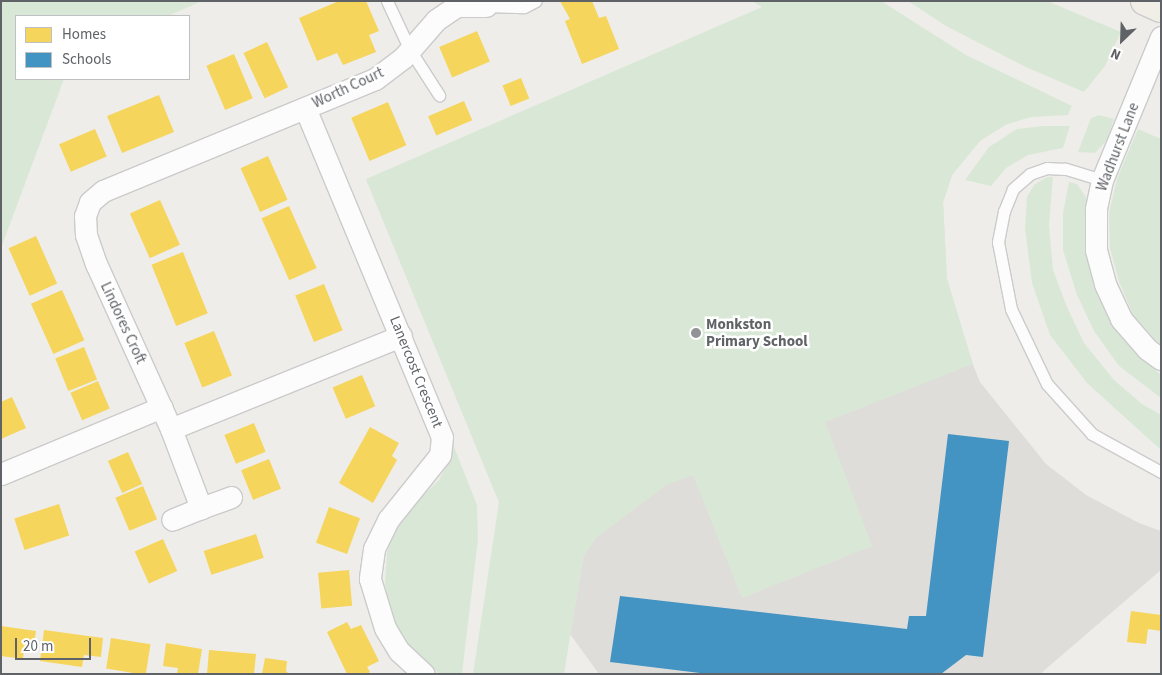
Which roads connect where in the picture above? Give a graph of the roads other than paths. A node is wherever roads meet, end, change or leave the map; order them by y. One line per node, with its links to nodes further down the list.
1 (387, 1): 8 (lane)
2 (536, 1): 5 (lane)
3 (1145, 1): 6 (highway)
4 (457, 4): 5 (street, Worth Court); 8 (street, Worth Court)
5 (486, 6)
6 (1161, 8)
7 (1161, 37): 11 (street, Wadhurst Lane)
8 (410, 50): 9 (lane); 10 (street, Worth Court)
9 (439, 95)
10 (305, 108): 12 (street, Lanercost Crescent); 14 (street, Lindores Croft)
11 (1102, 180): 13 (street, Wadhurst Lane); 16 (lane)
12 (401, 336): 15 (street); 21 (street, Lanercost Crescent)
13 (1161, 359)
14 (162, 407): 15 (street, Lindores Croft); 17 (street)
15 (171, 429): 19 (street, Lindores Croft)
16 (1161, 472)
17 (1, 474)
18 (231, 497): 19 (street)
19 (201, 508): 20 (street)
20 (172, 520)
21 (424, 674)

